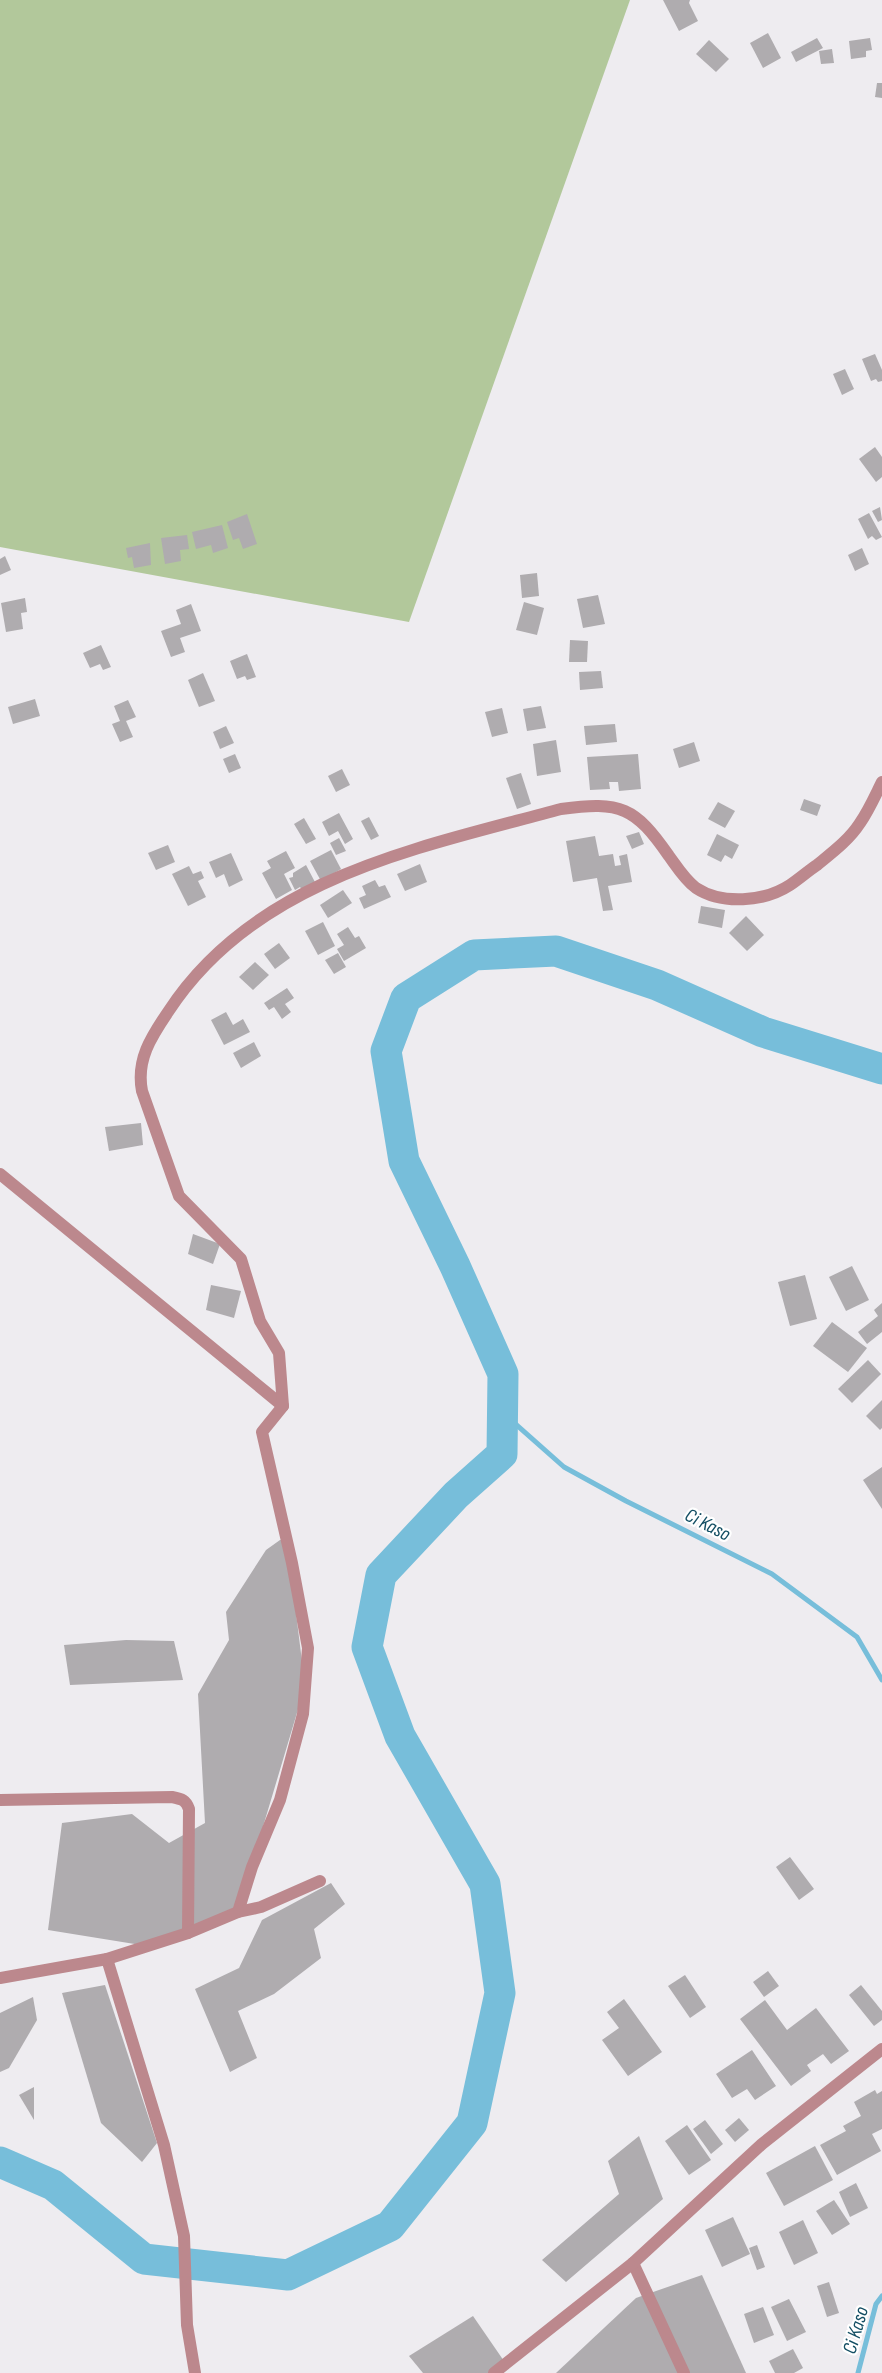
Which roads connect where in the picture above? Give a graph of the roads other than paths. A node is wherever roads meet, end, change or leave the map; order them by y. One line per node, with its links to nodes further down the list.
1 (882, 782): 3 (street)
2 (0, 1174): 3 (street)
3 (283, 1406): 6 (street)
4 (0, 1800): 7 (street)
5 (320, 1881): 6 (street)
6 (238, 1912): 7 (street)
7 (188, 1933): 8 (street)
8 (107, 1959): 9 (street); 12 (street)
9 (0, 1978)
10 (882, 2049): 11 (street)
11 (633, 2262): 13 (street); 14 (street)
12 (195, 2373)
13 (494, 2373)
14 (684, 2373)

